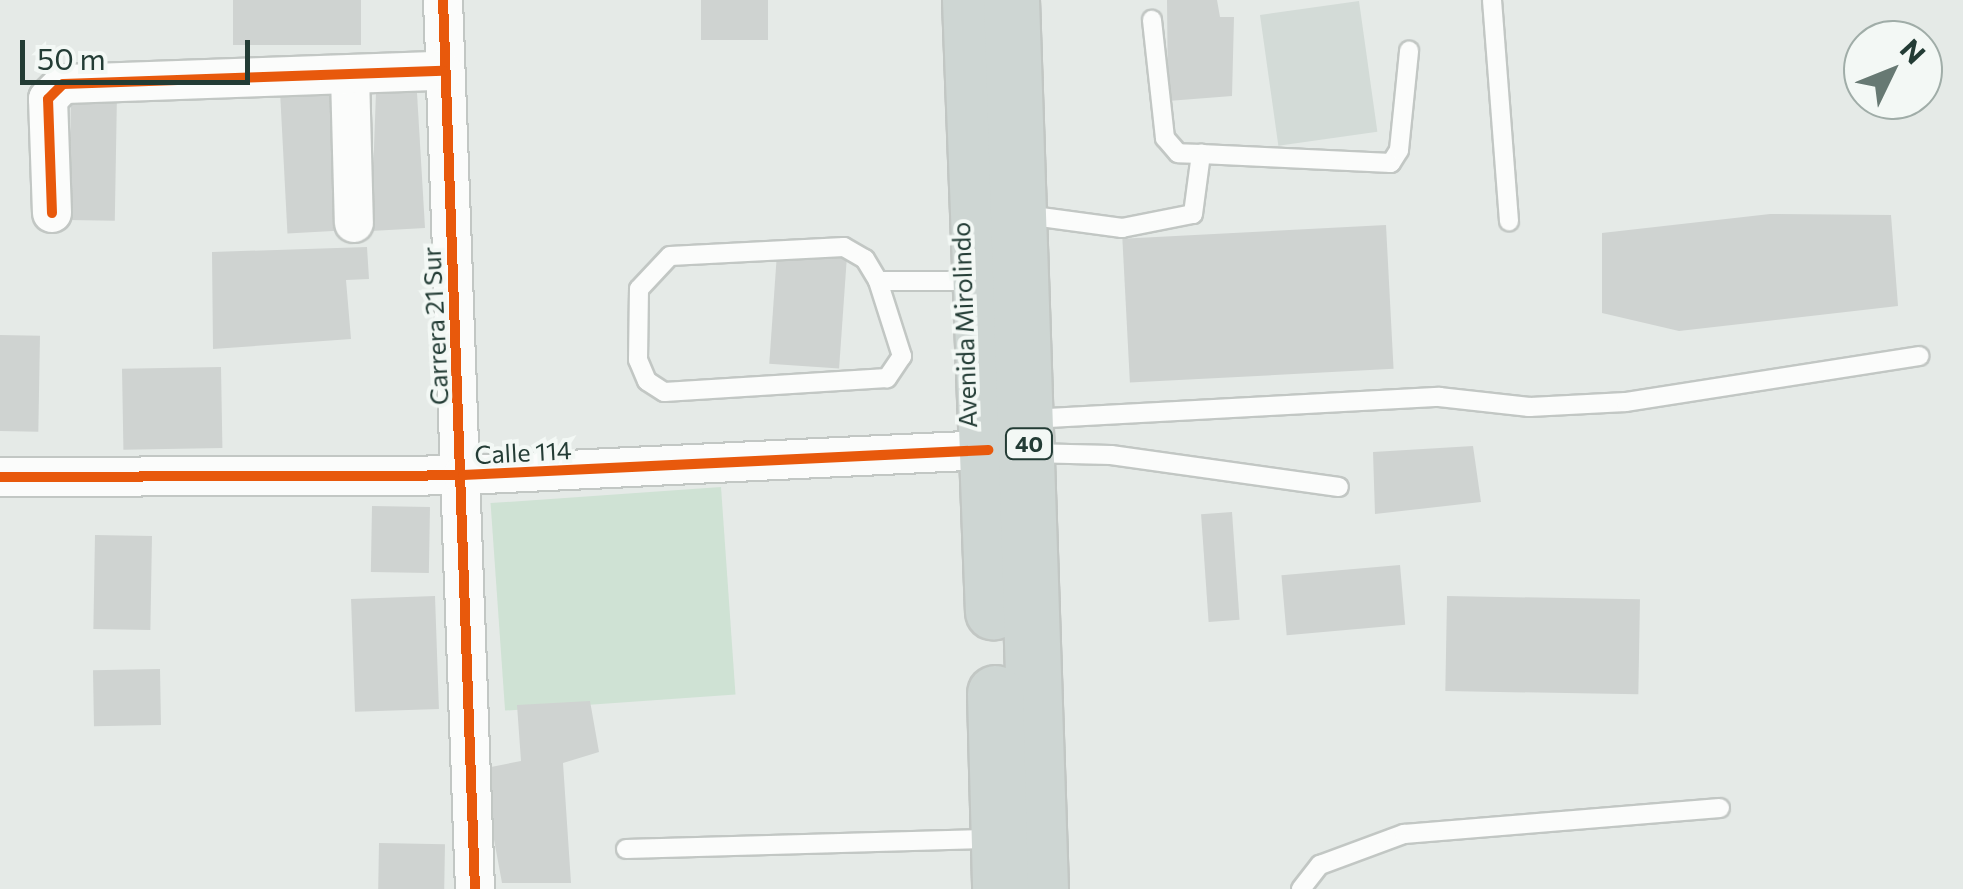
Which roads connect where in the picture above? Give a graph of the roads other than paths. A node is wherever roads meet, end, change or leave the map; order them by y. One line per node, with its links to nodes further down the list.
1 (443, 0): 7 (street, Carrera 21 Sur)
2 (970, 0): 14 (main road, Avenida Mirolindo / 40)
3 (1011, 0): 11 (main road, Avenida Mirolindo / 40)
4 (1492, 0): 12 (lane)
5 (1152, 20): 9 (lane)
6 (1409, 51): 9 (lane)
7 (443, 71): 8 (street); 18 (street, Carrera 21 Sur)
8 (350, 74): 10 (street); 13 (street)
9 (1200, 154): 11 (lane)
10 (52, 214)
11 (1020, 215): 17 (main road, Avenida Mirolindo / 40)
12 (1509, 221)
13 (354, 223)
14 (982, 281): 15 (lane); 17 (main road, Avenida Mirolindo / 40)
15 (878, 282): 15 (lane)
16 (1919, 356): 17 (lane)
17 (1015, 441): 18 (street, Calle 114); 20 (lane); 23 (main road, Avenida Mirolindo / 40); 25 (main road, Avenida Mirolindo / 40)
18 (463, 475): 19 (street, Calle 114); 24 (street, Carrera 21 Sur)
19 (0, 476)
20 (1340, 486)
21 (1720, 808): 26 (lane)
22 (626, 849): 23 (lane)
23 (999, 864)
24 (475, 889)
25 (1040, 889)
26 (1300, 889)

